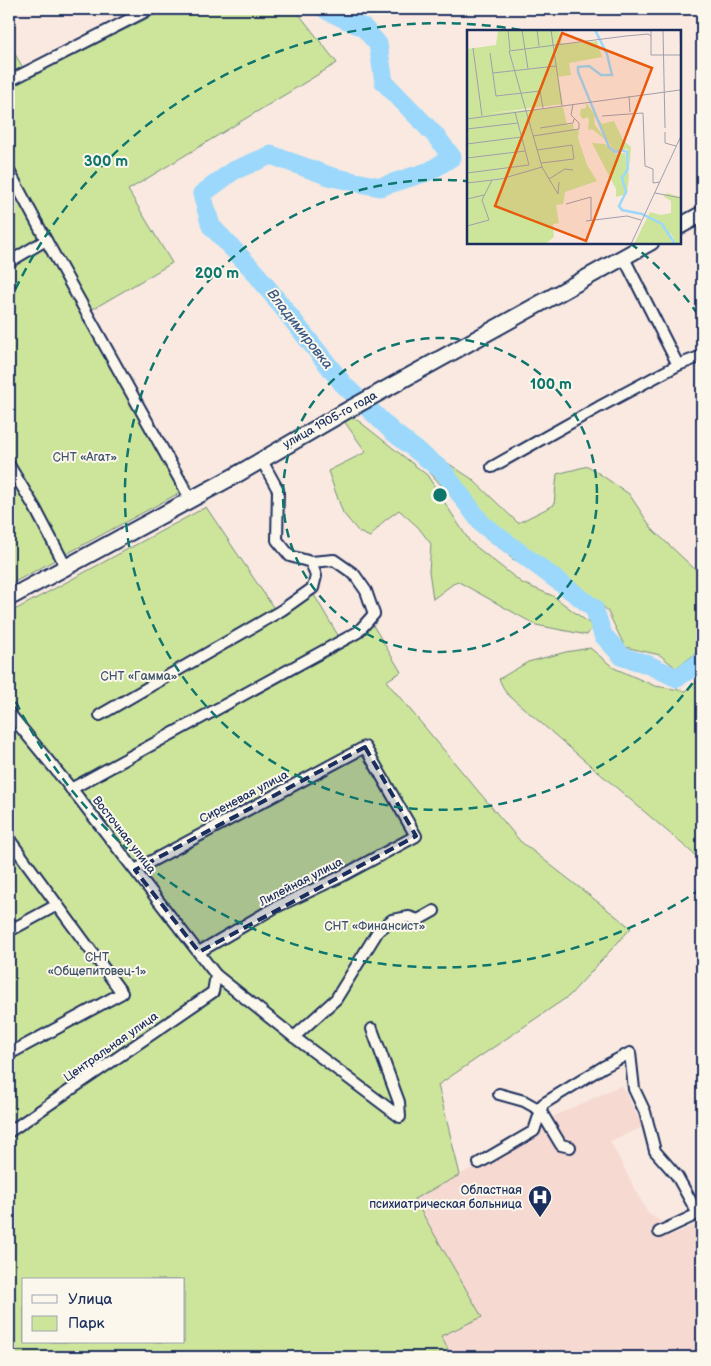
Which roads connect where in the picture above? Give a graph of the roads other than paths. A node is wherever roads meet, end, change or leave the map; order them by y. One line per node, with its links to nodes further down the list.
1 (150, 9): 2 (street)
2 (9, 81)
3 (9, 171): 6 (street)
4 (702, 214): 5 (street)
5 (681, 225)
6 (46, 240): 9 (street); 15 (street)
7 (648, 244): 8 (street, улица 1905-го года)
8 (624, 258): 11 (street); 12 (street, улица 1905-го года)
9 (9, 262)
10 (702, 356): 11 (street)
11 (678, 365): 14 (street)
12 (261, 459): 15 (street, улица 1905-го года); 16 (street)
13 (9, 465): 17 (street)
14 (492, 467)
15 (191, 500): 17 (street, улица 1905-го года)
16 (311, 562): 20 (street); 21 (street)
17 (66, 567): 18 (street, улица 1905-го года)
18 (9, 598)
19 (9, 714): 21 (street, Восточная улица)
20 (100, 714)
21 (71, 788): 24 (street, Восточная улица)
22 (416, 836): 24 (street, Сиреневая улица); 28 (street, Лилейная улица)
23 (9, 839): 25 (street)
24 (135, 870): 28 (street, Восточная улица)
25 (56, 905): 27 (street); 32 (street)
26 (434, 911): 31 (street)
27 (9, 931)
28 (198, 952): 29 (street, Восточная улица)
29 (216, 975): 31 (street, Восточная улица); 35 (street, Центральная улица)
30 (372, 1029): 31 (street, Восточная улица)
31 (294, 1037)
32 (9, 1054)
33 (499, 1094): 34 (street)
34 (540, 1110): 36 (street); 37 (street); 38 (street)
35 (9, 1132)
36 (570, 1147)
37 (478, 1163)
38 (700, 1213): 39 (street)
39 (659, 1232)

